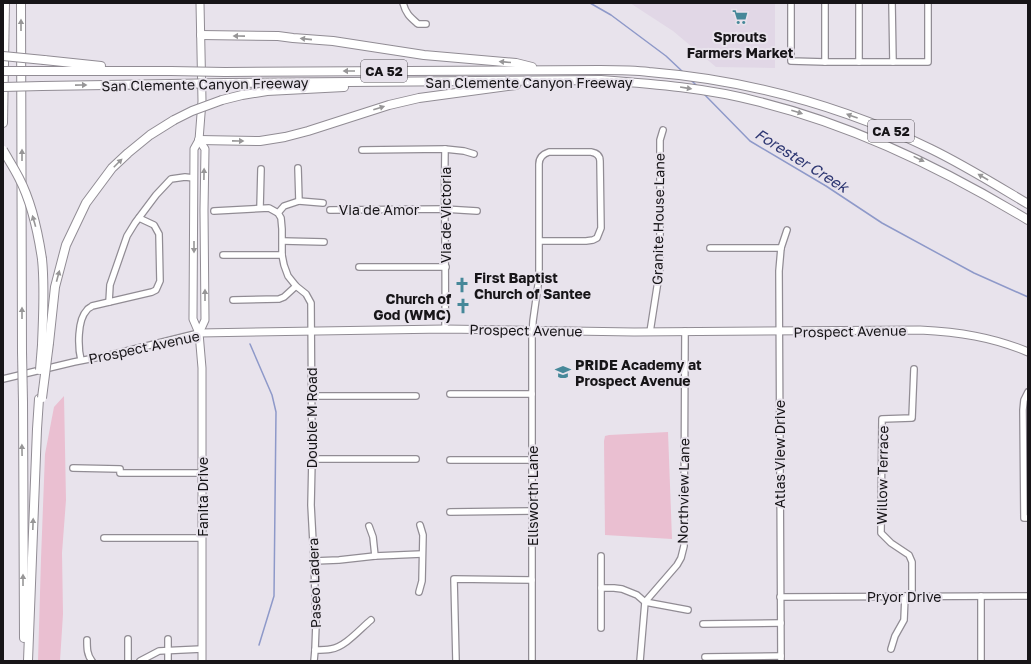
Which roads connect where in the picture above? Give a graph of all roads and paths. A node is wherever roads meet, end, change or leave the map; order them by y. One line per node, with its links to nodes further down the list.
1 (5, 3): 22 (highway)
2 (21, 3): 114 (highway, one-way to 2, bridge)
3 (200, 3): 11 (main road, Fanita Drive)
4 (403, 3): 10 (street)
5 (791, 3): 13 (street)
6 (824, 3): 13 (street)
7 (859, 3): 14 (street)
8 (892, 3): 15 (street)
9 (928, 3): 15 (street)
10 (426, 24)
11 (201, 35): 17 (highway, one-way to 11); 24 (main road, Fanita Drive)
12 (3, 56): 18 (highway, bridge)
13 (825, 62): 14 (street)
14 (859, 62): 15 (street)
15 (893, 62)
16 (3, 70): 18 (highway, San Clemente Canyon Freeway / CA 52, bridge)
17 (542, 70): 18 (highway, San Clemente Canyon Freeway / CA 52, one-way to 18, bridge); 34 (highway, San Clemente Canyon Freeway / CA 52, one-way to 17)
18 (146, 71)
19 (453, 81): 20 (highway, San Clemente Canyon Freeway / CA 52); 21 (highway, San Clemente Canyon Freeway / CA 52, one-way to 19, bridge); 72 (highway, one-way to 19, bridge)
20 (551, 81): 24 (highway, one-way to 20); 42 (highway, San Clemente Canyon Freeway / CA 52, one-way to 42)
21 (3, 87)
22 (3, 123)
23 (664, 130): 59 (street, Granite House Lane)
24 (199, 140): 31 (main road, Fanita Drive); 62 (main road, Fanita Drive, one-way to 24)
25 (445, 149): 27 (street); 28 (street); 36 (street, Via de Victoria)
26 (3, 150): 72 (highway, one-way to 26, bridge)
27 (362, 150)
28 (474, 154)
29 (298, 168): 32 (street)
30 (261, 169): 35 (street)
31 (194, 178): 41 (street); 62 (main road, Fanita Drive, one-way to 62)
32 (298, 201): 33 (street); 40 (street)
33 (323, 203)
34 (1028, 203)
35 (260, 208): 37 (street); 40 (street)
36 (444, 209): 38 (street, Via de Amor); 39 (street, Via de Amor); 51 (street, Via de Victoria)
37 (214, 210)
38 (330, 210)
39 (477, 211)
40 (278, 213): 45 (street, Double M Road)
41 (140, 218): 55 (street); 55 (street)
42 (1028, 220)
43 (787, 230): 48 (street, Atlas View Drive)
44 (540, 240): 44 (street, Ellsworth Lane); 57 (street, Ellsworth Lane)
45 (283, 241): 46 (street); 50 (street, Double M Road)
46 (324, 242)
47 (710, 248): 48 (street)
48 (781, 248): 61 (street, Atlas View Drive)
49 (223, 255): 50 (street)
50 (282, 255): 53 (street, Double M Road)
51 (446, 267): 52 (street); 56 (street, Via de Victoria)
52 (359, 268)
53 (296, 286): 54 (street); 58 (street, Double M Road)
54 (233, 300)
55 (109, 302): 64 (street)
56 (445, 329): 57 (main road, Prospect Avenue); 58 (main road, Prospect Avenue)
57 (533, 330): 59 (main road, Prospect Avenue); 69 (street, Ellsworth Lane)
58 (311, 332): 62 (main road, Prospect Avenue); 70 (street, Double M Road)
59 (650, 332): 60 (main road, Prospect Avenue)
60 (685, 332): 61 (main road, Prospect Avenue); 99 (street, Northview Lane)
61 (778, 332): 63 (main road, Prospect Avenue); 98 (street, Atlas View Drive)
62 (199, 333): 64 (street, Prospect Avenue); 78 (main road, Fanita Drive)
63 (1028, 352)
64 (81, 360): 66 (street, Prospect Avenue)
65 (914, 369): 95 (street, Willow Terrace)
66 (3, 379)
67 (1028, 392): 82 (street)
68 (450, 394): 69 (street)
69 (532, 394): 76 (street, Ellsworth Lane)
70 (312, 396): 71 (street); 73 (street, Double M Road)
71 (416, 396)
72 (41, 399): 114 (highway, one-way to 72)
73 (312, 459): 74 (street); 79 (street, Double M Road)
74 (416, 459)
75 (450, 460): 76 (street)
76 (532, 460): 80 (street, Ellsworth Lane)
77 (73, 468): 78 (street)
78 (202, 473): 86 (main road, Fanita Drive)
79 (311, 505): 90 (street, Paseo Ladera)
80 (532, 511): 81 (street); 91 (street, Ellsworth Lane)
81 (450, 512)
82 (1026, 518)
83 (420, 525): 87 (street)
84 (369, 526): 88 (street)
85 (104, 538): 86 (street)
86 (202, 538): 108 (main road, Fanita Drive)
87 (422, 554): 88 (street); 93 (street)
88 (375, 556): 90 (street)
89 (601, 556): 92 (street)
90 (314, 561): 111 (street, Paseo Ladera)
91 (532, 580): 121 (street); 122 (street, Ellsworth Lane)
92 (601, 588): 99 (street); 104 (street)
93 (420, 592)
94 (906, 596): 95 (street, Pryor Drive); 98 (street, Pryor Drive); 109 (street)
95 (912, 596): 96 (street, Pryor Drive)
96 (981, 596): 97 (street, Pryor Drive); 124 (street)
97 (1028, 596)
98 (780, 597): 102 (street, Atlas View Drive)
99 (645, 602): 100 (street); 123 (street)
100 (688, 610)
101 (371, 620): 111 (street)
102 (781, 623): 103 (street); 113 (street, Atlas View Drive)
103 (703, 624)
104 (601, 628)
105 (128, 639): 116 (street)
106 (168, 639): 110 (street)
107 (87, 640): 115 (street)
108 (202, 649): 110 (street); 119 (main road, Fanita Drive)
109 (891, 649)
110 (168, 650): 117 (street); 118 (street)
111 (315, 650): 120 (street, Paseo Ladera)
112 (704, 657): 113 (street)
113 (781, 658)
114 (27, 661)
115 (92, 661)
116 (128, 661)
117 (140, 661)
118 (168, 661)
119 (202, 661)
120 (314, 661)
121 (456, 661)
122 (532, 661)
123 (640, 661)
124 (982, 661)

